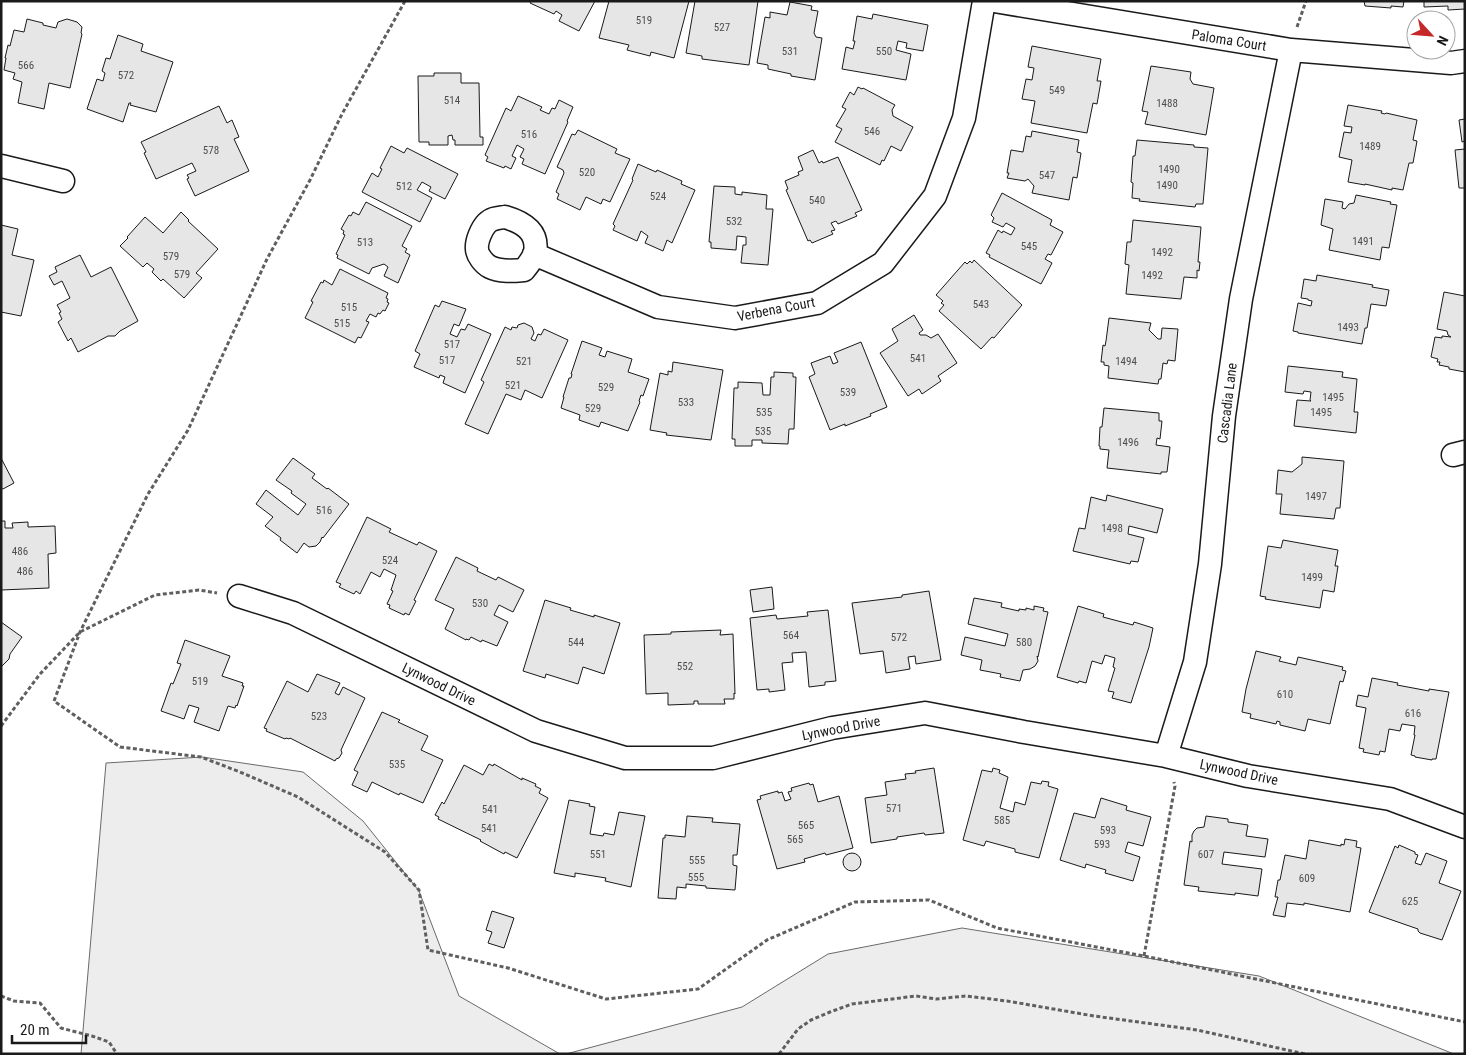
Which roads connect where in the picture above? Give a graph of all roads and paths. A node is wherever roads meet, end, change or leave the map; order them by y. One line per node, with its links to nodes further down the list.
1 (405, 1): 10 (path)
2 (984, 1): 8 (street, Verbena Court)
3 (994, 1): 4 (street, Paloma Court)
4 (1291, 50): 5 (street, Paloma Court); 12 (street, Cascadia Lane)
5 (1465, 61)
6 (1, 166): 7 (street)
7 (63, 181)
8 (534, 254)
9 (239, 596): 10 (path); 12 (street, Lynwood Drive)
10 (80, 632): 11 (path); 14 (path)
11 (1, 726)
12 (1166, 756): 13 (street, Lynwood Drive); 14 (path)
13 (1465, 827)
14 (1144, 956): 16 (path)
15 (1, 996): 17 (path)
16 (1465, 1022)
17 (117, 1054)
18 (779, 1054): 19 (path)
19 (1305, 1054)

